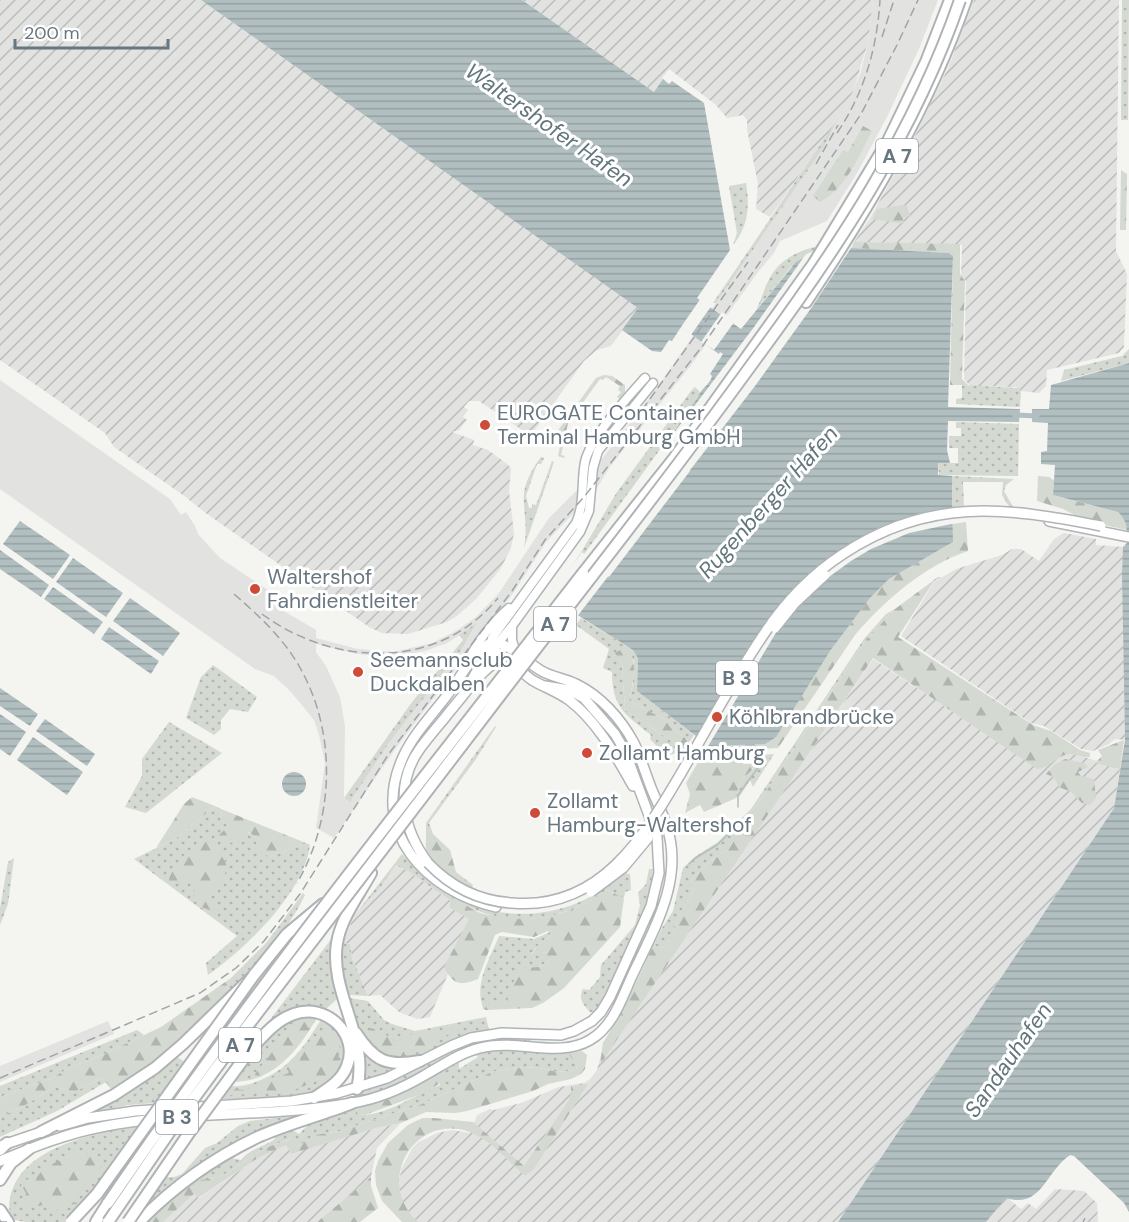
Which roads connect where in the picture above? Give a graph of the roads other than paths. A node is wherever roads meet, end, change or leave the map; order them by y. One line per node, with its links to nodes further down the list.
1 (950, 0): 17 (highway, A 7, bridge)
2 (960, 0): 34 (highway, A 7, bridge)
3 (966, 0): 16 (highway, A 7)
4 (1129, 531): 15 (main road, B 3, bridge)
5 (1129, 537): 15 (main road, B 3, bridge)
6 (521, 597): 7 (street); 8 (street); 11 (street)
7 (512, 626): 8 (street); 9 (street)
8 (495, 644): 9 (main road, B 3); 10 (street, B 3); 11 (main road, B 3); 13 (street)
9 (516, 653): 23 (main road, B 3)
10 (513, 664): 12 (main road, B 3); 13 (main road, B 3)
11 (465, 669): 15 (main road, B 3)
12 (549, 687): 14 (main road, B 3); 14 (main road, B 3)
13 (462, 697): 15 (main road, B 3)
14 (645, 803): 20 (main road, B 3)
15 (425, 866)
16 (371, 873): 19 (highway); 35 (highway, A 7)
17 (326, 902): 18 (highway, bridge); 33 (highway, A 7, bridge)
18 (254, 975): 25 (highway, bridge); 32 (highway, bridge)
19 (351, 1022): 20 (highway); 21 (highway)
20 (420, 1062): 21 (main road, B 3)
21 (357, 1089): 22 (main road, B 3); 24 (main road)
22 (314, 1098): 25 (main road, B 3); 36 (highway, bridge)
23 (352, 1103): 24 (main road, B 3); 37 (highway)
24 (334, 1105): 27 (main road, B 3)
25 (41, 1132): 26 (main road, B 3)
26 (2, 1147)
27 (29, 1149): 28 (main road, B 3); 29 (highway)
28 (0, 1161)
29 (0, 1179)
30 (0, 1210): 31 (highway)
31 (8, 1222)
32 (71, 1222)
33 (96, 1222)
34 (108, 1222)
35 (117, 1222)
36 (128, 1222)
37 (140, 1222)

